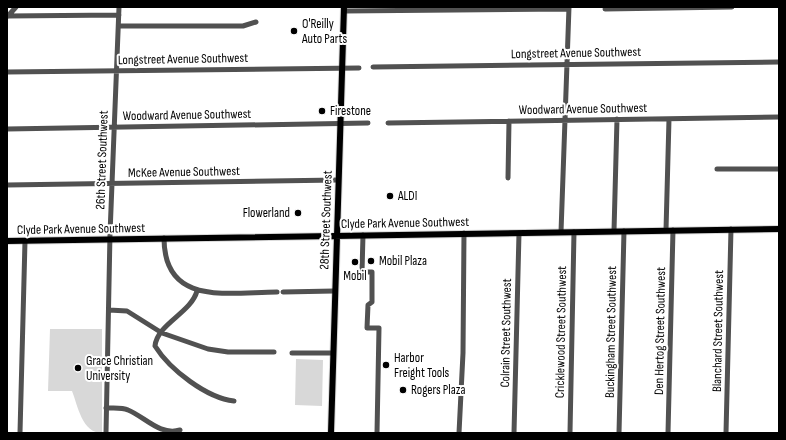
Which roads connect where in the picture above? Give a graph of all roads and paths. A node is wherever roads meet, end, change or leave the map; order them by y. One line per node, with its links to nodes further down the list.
1 (16, 7): 8 (street)
2 (119, 7): 7 (street, 26th Street Southwest)
3 (732, 7): 6 (street)
4 (569, 8): 5 (street); 12 (street)
5 (344, 9): 13 (main road, 28th Street Southwest)
6 (605, 9)
7 (119, 15): 8 (street); 10 (street, 26th Street Southwest)
8 (8, 16)
9 (256, 22): 10 (street)
10 (119, 26): 17 (street, 26th Street Southwest)
11 (779, 62): 12 (street, Longstreet Avenue Southwest)
12 (567, 64): 15 (street, Longstreet Avenue Southwest); 21 (street)
13 (342, 68): 14 (street, Longstreet Avenue Southwest); 17 (street, Longstreet Avenue Southwest); 25 (main road, 28th Street Southwest)
14 (359, 68)
15 (373, 68)
16 (7, 72): 17 (street, Longstreet Avenue Southwest)
17 (117, 72): 26 (street, 26th Street Southwest)
18 (779, 118): 20 (street, Woodward Avenue Southwest)
19 (617, 119): 20 (street, Woodward Avenue Southwest); 21 (street, Woodward Avenue Southwest); 38 (street)
20 (669, 119): 36 (street)
21 (564, 120): 22 (street, Woodward Avenue Southwest); 40 (street)
22 (509, 121): 24 (street, Woodward Avenue Southwest); 30 (street)
23 (368, 123): 25 (street, Woodward Avenue Southwest)
24 (388, 123)
25 (340, 124): 26 (street, Woodward Avenue Southwest); 31 (main road, 28th Street Southwest)
26 (114, 127): 27 (street, Woodward Avenue Southwest); 32 (street, 26th Street Southwest)
27 (7, 128)
28 (717, 169): 29 (street)
29 (779, 169)
30 (508, 178)
31 (338, 180): 32 (street, McKee Avenue Southwest); 45 (main road, 28th Street Southwest)
32 (113, 184): 33 (street, McKee Avenue Southwest); 47 (street, 26th Street Southwest)
33 (7, 185)
34 (731, 229): 35 (main road, Clyde Park Avenue Southwest); 37 (main road, Clyde Park Avenue Southwest); 69 (street, Blanchard Street Southwest)
35 (779, 229)
36 (666, 230): 37 (main road, Clyde Park Avenue Southwest); 39 (main road, Clyde Park Avenue Southwest)
37 (673, 230): 68 (street, Den Hertog Street Southwest)
38 (614, 231): 39 (main road, Clyde Park Avenue Southwest); 41 (main road, Clyde Park Avenue Southwest)
39 (624, 231): 67 (street, Buckingham Street Southwest)
40 (561, 232): 41 (main road, Clyde Park Avenue Southwest); 43 (main road, Clyde Park Avenue Southwest)
41 (574, 232): 66 (street, Cricklewood Street Southwest)
42 (464, 233): 43 (main road, Clyde Park Avenue Southwest); 44 (main road, Clyde Park Avenue Southwest); 64 (street)
43 (519, 233): 65 (street, Colrain Street Southwest)
44 (363, 235): 45 (main road, Clyde Park Avenue Southwest); 63 (street)
45 (336, 236): 46 (main road, Clyde Park Avenue Southwest); 51 (main road, 28th Street Southwest)
46 (164, 238): 47 (main road, Clyde Park Avenue Southwest); 50 (street)
47 (110, 239): 49 (main road, Clyde Park Avenue Southwest); 52 (street, 26th Street Southwest)
48 (7, 241): 49 (main road, Clyde Park Avenue Southwest)
49 (25, 241): 60 (street)
50 (197, 291): 51 (street); 53 (street)
51 (334, 291): 56 (main road, 28th Street Southwest)
52 (109, 310): 53 (street); 58 (street, 26th Street Southwest)
53 (162, 333): 54 (street); 57 (street)
54 (274, 352)
55 (292, 353): 56 (street)
56 (333, 353): 62 (main road, 28th Street Southwest)
57 (234, 401)
58 (106, 408): 59 (street); 61 (street, 26th Street Southwest)
59 (180, 430)
60 (20, 433)
61 (106, 433)
62 (331, 433)
63 (377, 433)
64 (459, 433)
65 (514, 433)
66 (570, 433)
67 (619, 433)
68 (668, 433)
69 (726, 433)

